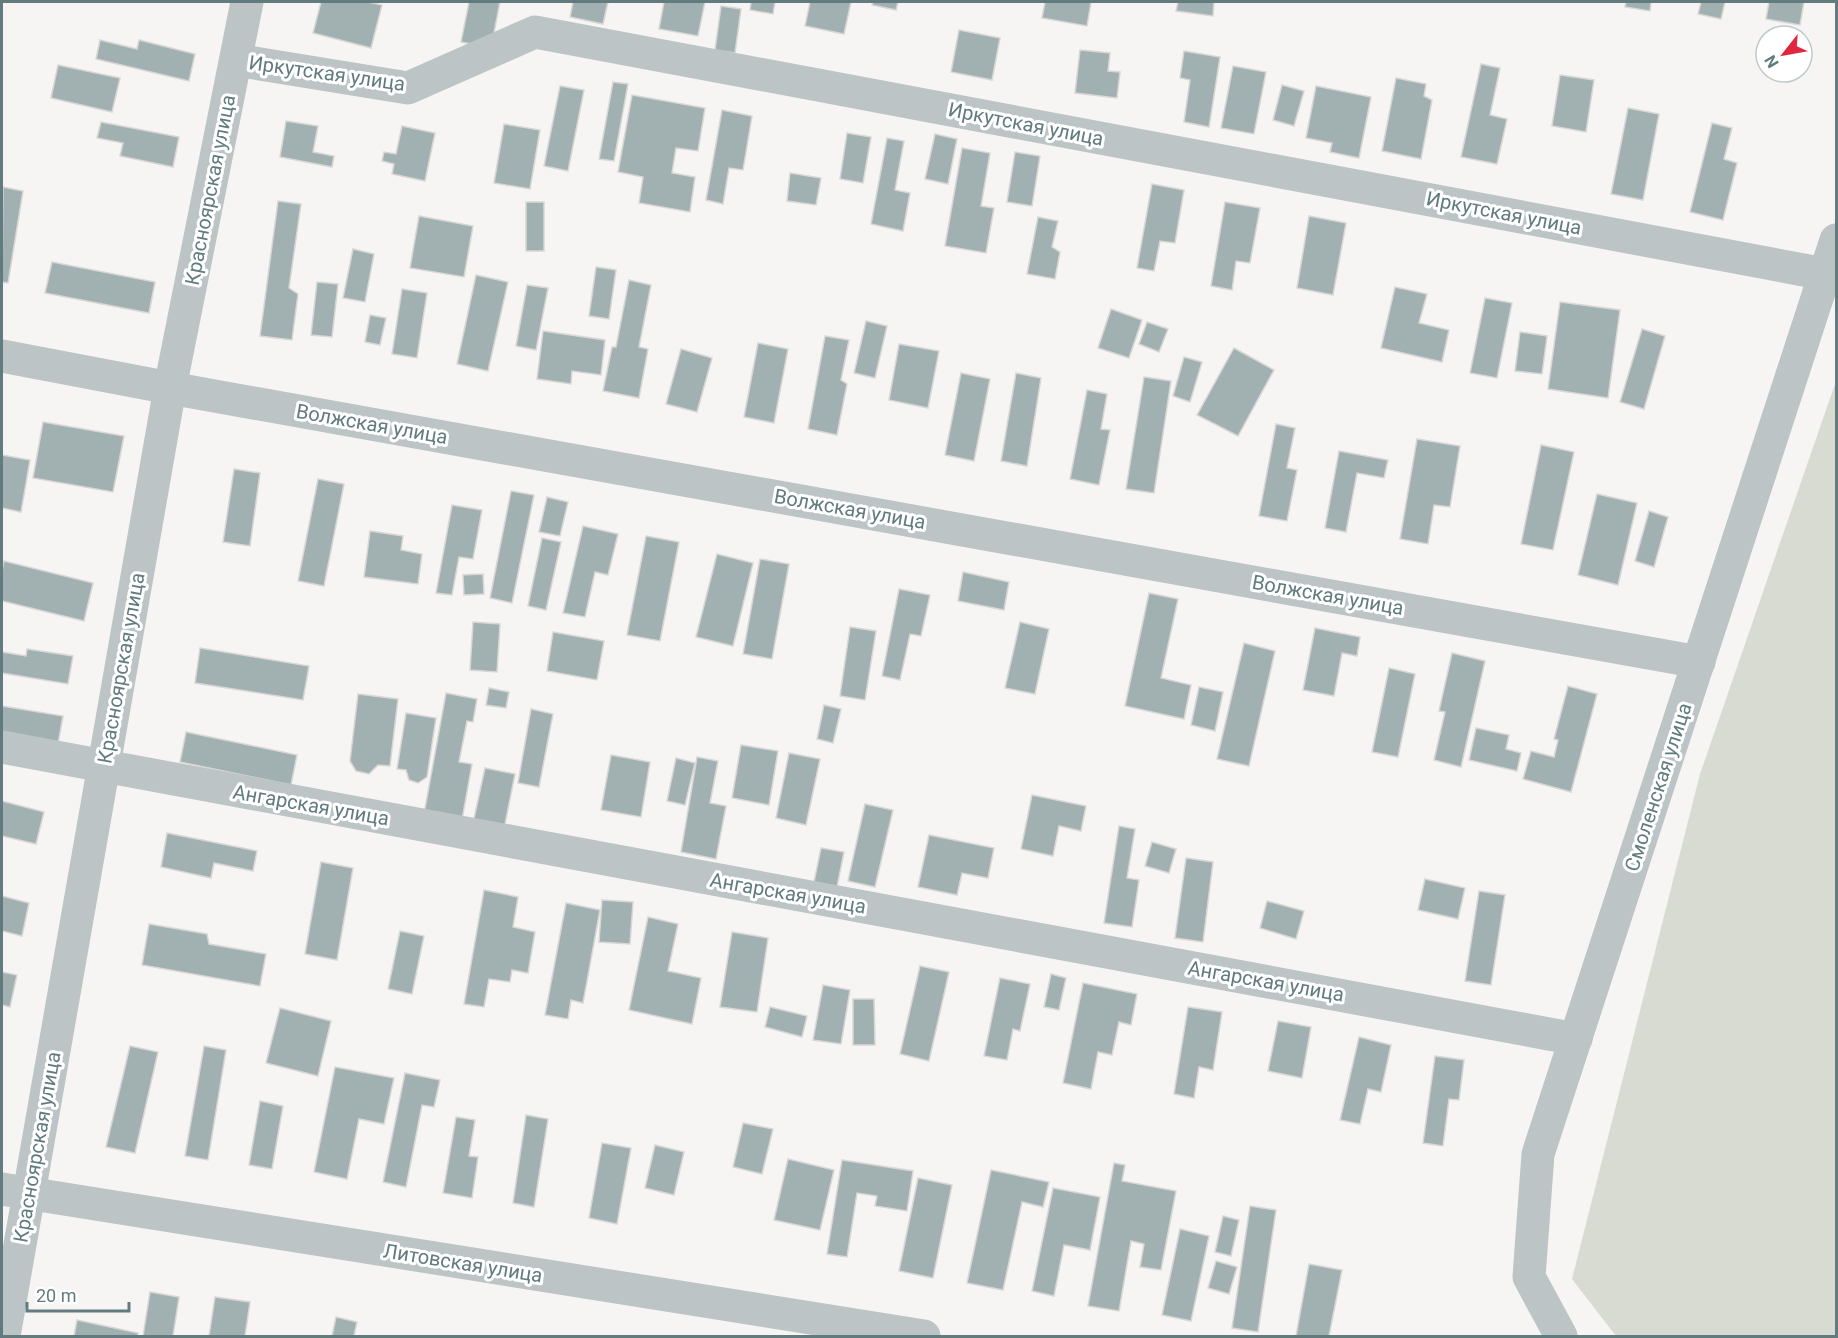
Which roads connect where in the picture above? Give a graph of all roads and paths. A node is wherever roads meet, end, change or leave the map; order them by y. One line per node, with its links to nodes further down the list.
1 (247, 2): 2 (street, Красноярская улица)
2 (236, 60): 4 (street, Иркутская улица); 6 (street, Красноярская улица)
3 (1836, 240): 4 (street, Смоленская улица)
4 (1825, 274): 7 (street, Смоленская улица)
5 (2, 356): 6 (street, Волжская улица)
6 (170, 388): 7 (street, Волжская улица); 9 (street, Красноярская улица)
7 (1699, 662): 10 (street, Смоленская улица)
8 (2, 747): 9 (street, Ангарская улица)
9 (104, 767): 10 (street, Ангарская улица); 11 (street, Красноярская улица)
10 (1576, 1039): 14 (street, Смоленская улица)
11 (15, 1192): 12 (street, Красноярская улица); 13 (street, Литовская улица)
12 (4, 1336)
13 (924, 1336)
14 (1561, 1336)

